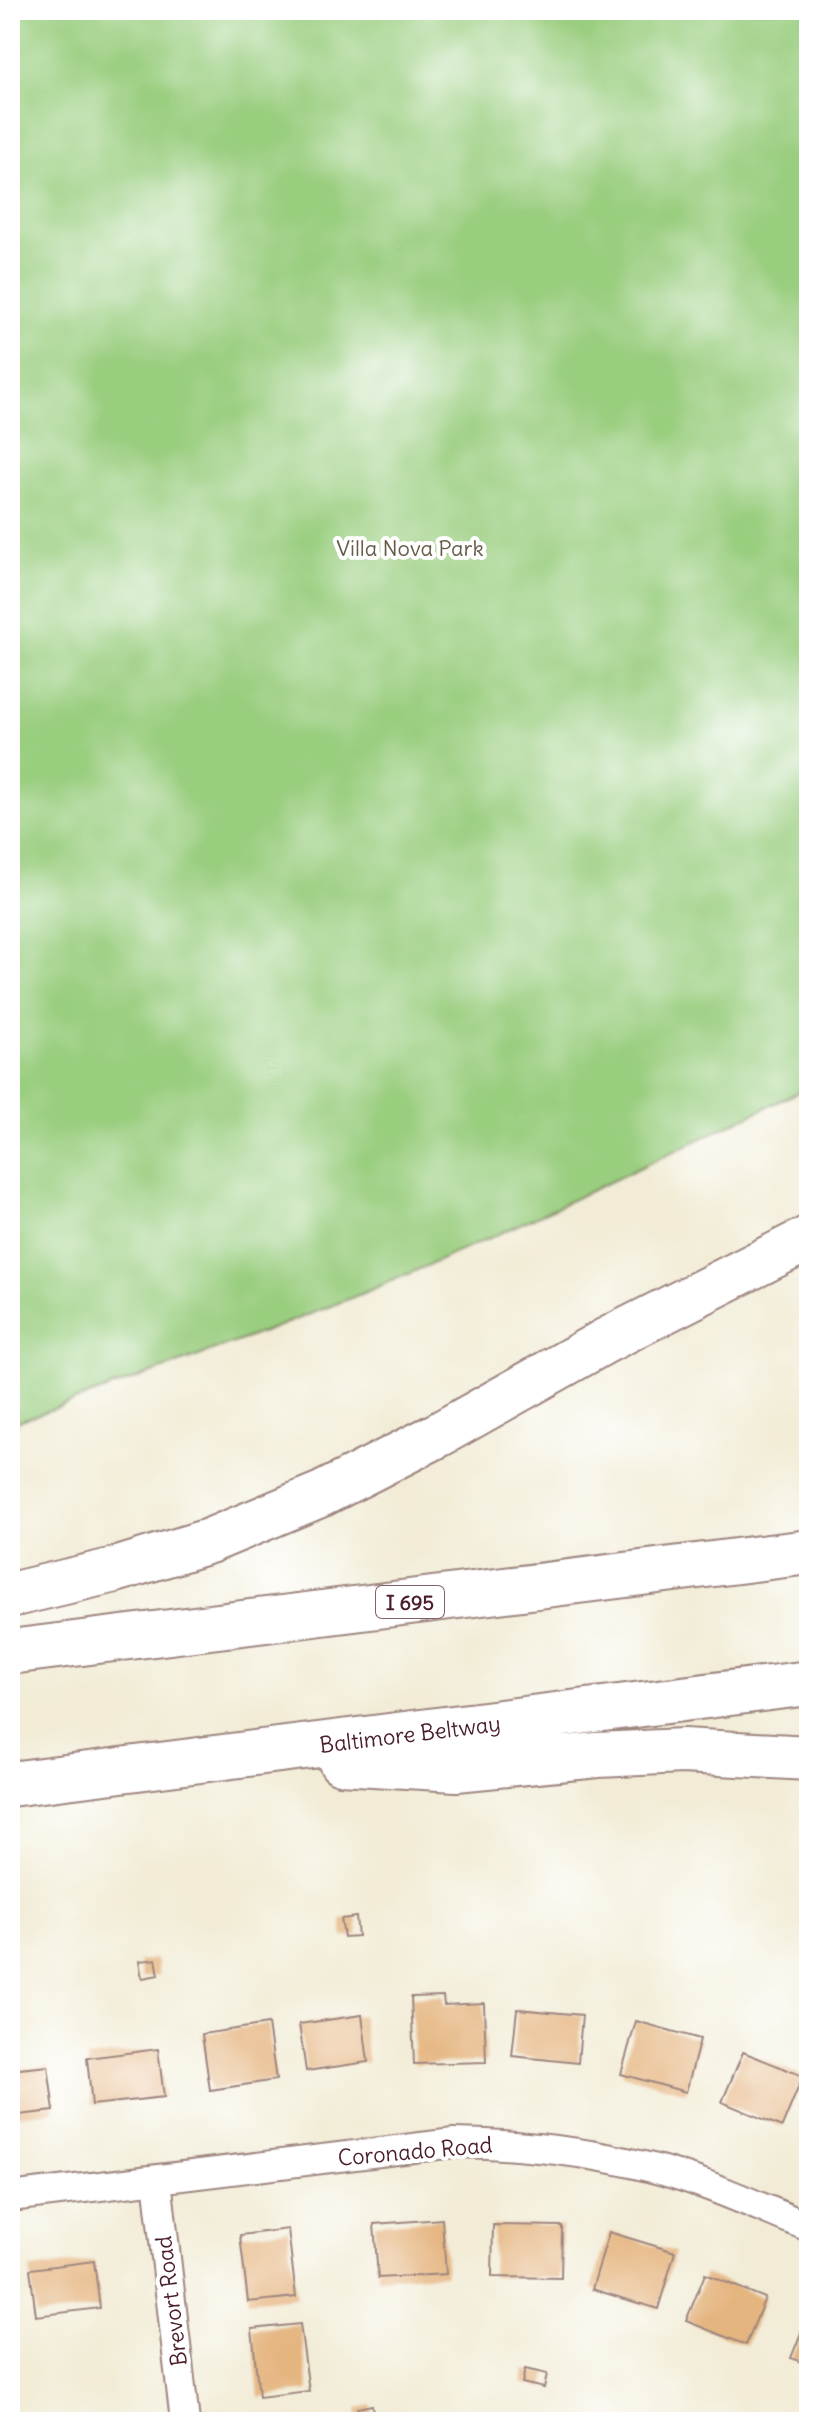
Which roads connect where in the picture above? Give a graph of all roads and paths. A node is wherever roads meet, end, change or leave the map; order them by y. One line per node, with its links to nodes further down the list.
1 (809, 1238): 3 (highway)
2 (809, 1552): 4 (highway, I 695)
3 (10, 1595)
4 (10, 1652)
5 (809, 1683): 6 (highway, Baltimore Beltway)
6 (239, 1756): 7 (highway); 8 (highway, Baltimore Beltway)
7 (809, 1758)
8 (10, 1784)
9 (157, 2180): 10 (street, Coronado Road); 11 (street, Coronado Road); 12 (street, Brevort Road)
10 (10, 2197)
11 (809, 2227)
12 (185, 2422)

